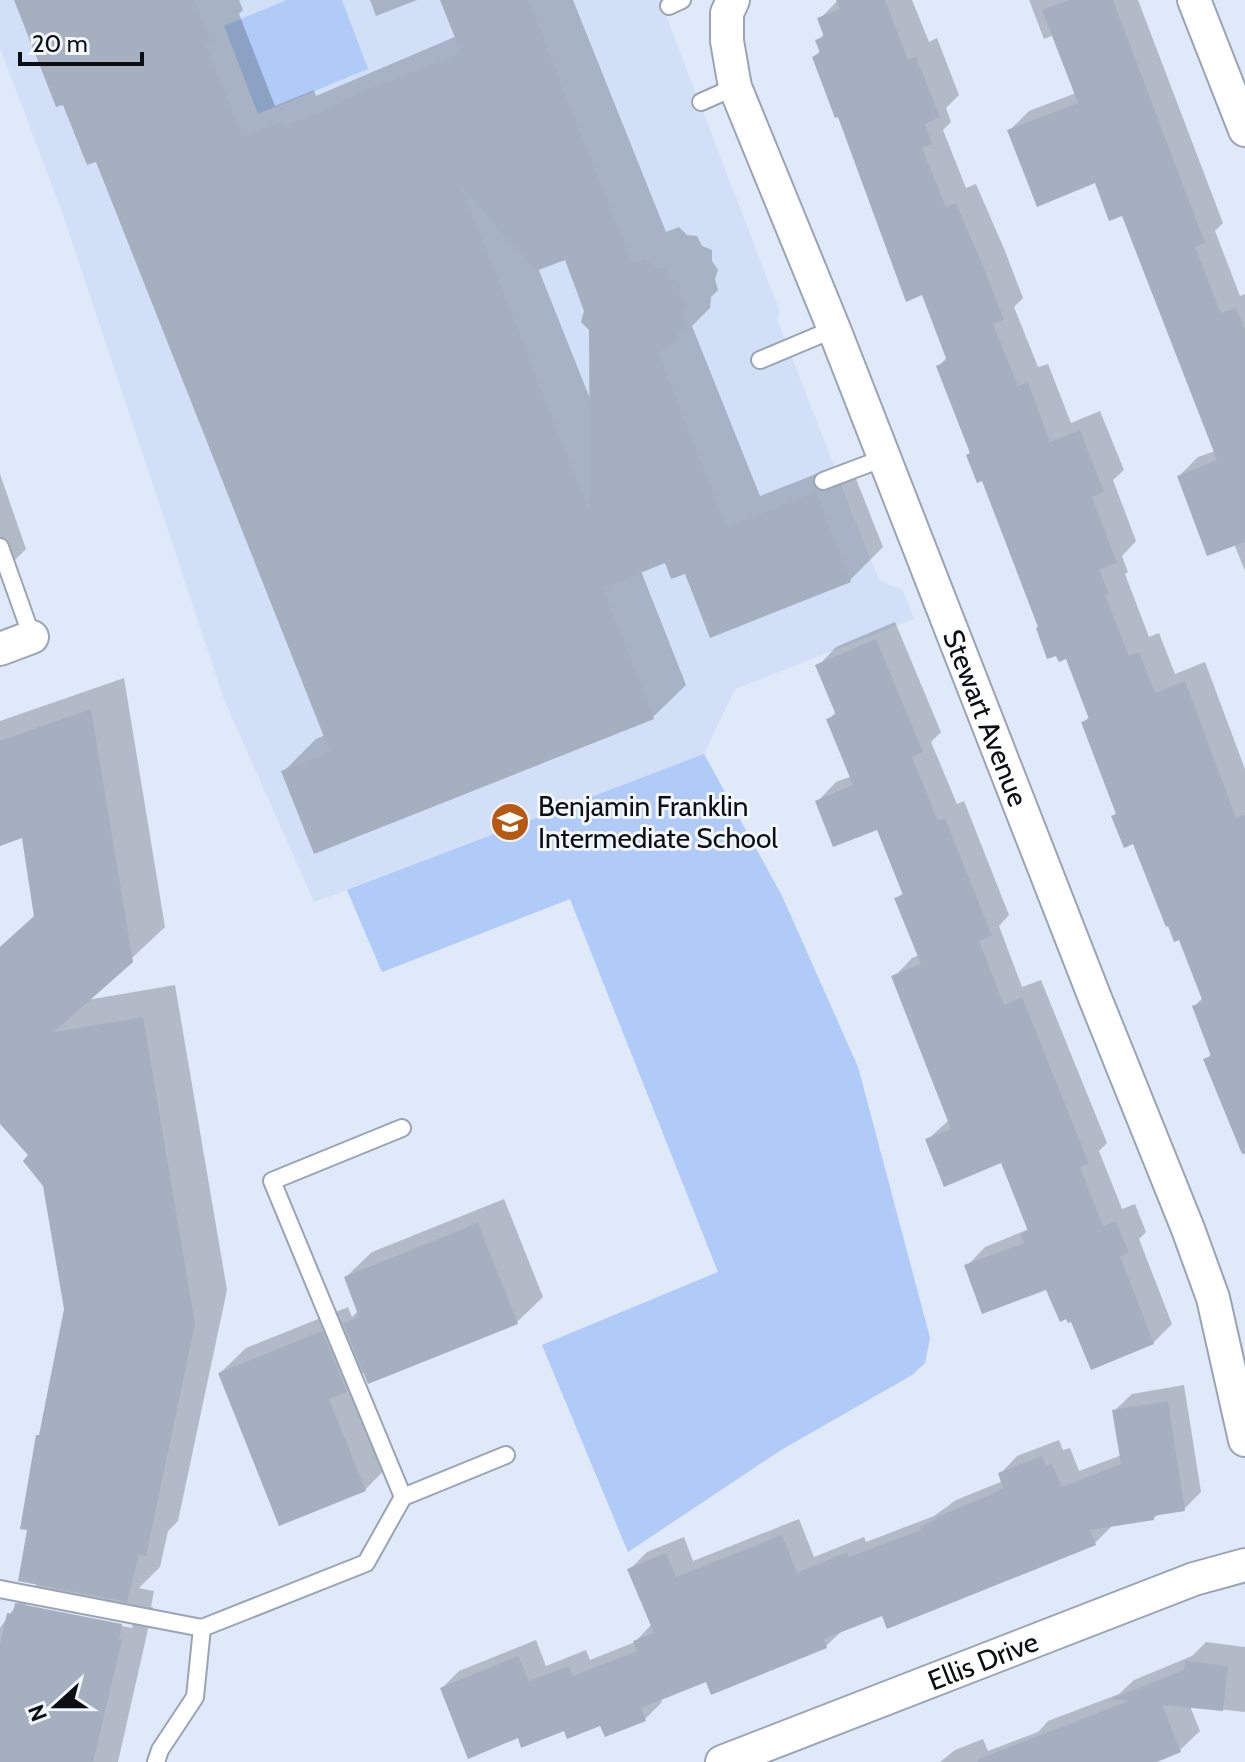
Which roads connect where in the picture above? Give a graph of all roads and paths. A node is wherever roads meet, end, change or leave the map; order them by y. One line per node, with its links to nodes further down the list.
1 (733, 0): 3 (street, Stewart Avenue)
2 (1194, 0): 5 (street)
3 (735, 87): 4 (lane); 6 (street, Stewart Avenue)
4 (701, 102)
5 (1245, 130)
6 (834, 329): 7 (lane); 8 (street, Stewart Avenue)
7 (760, 360)
8 (884, 458): 9 (lane); 14 (street, Stewart Avenue)
9 (823, 481)
10 (0, 547): 11 (lane)
11 (32, 637): 12 (street)
12 (0, 649)
13 (402, 1128): 16 (lane)
14 (1245, 1440)
15 (506, 1455): 16 (lane)
16 (403, 1497): 19 (lane)
17 (1245, 1565): 21 (street, Ellis Drive)
18 (0, 1589): 19 (lane)
19 (202, 1628): 20 (lane)
20 (156, 1762)
21 (722, 1762)

